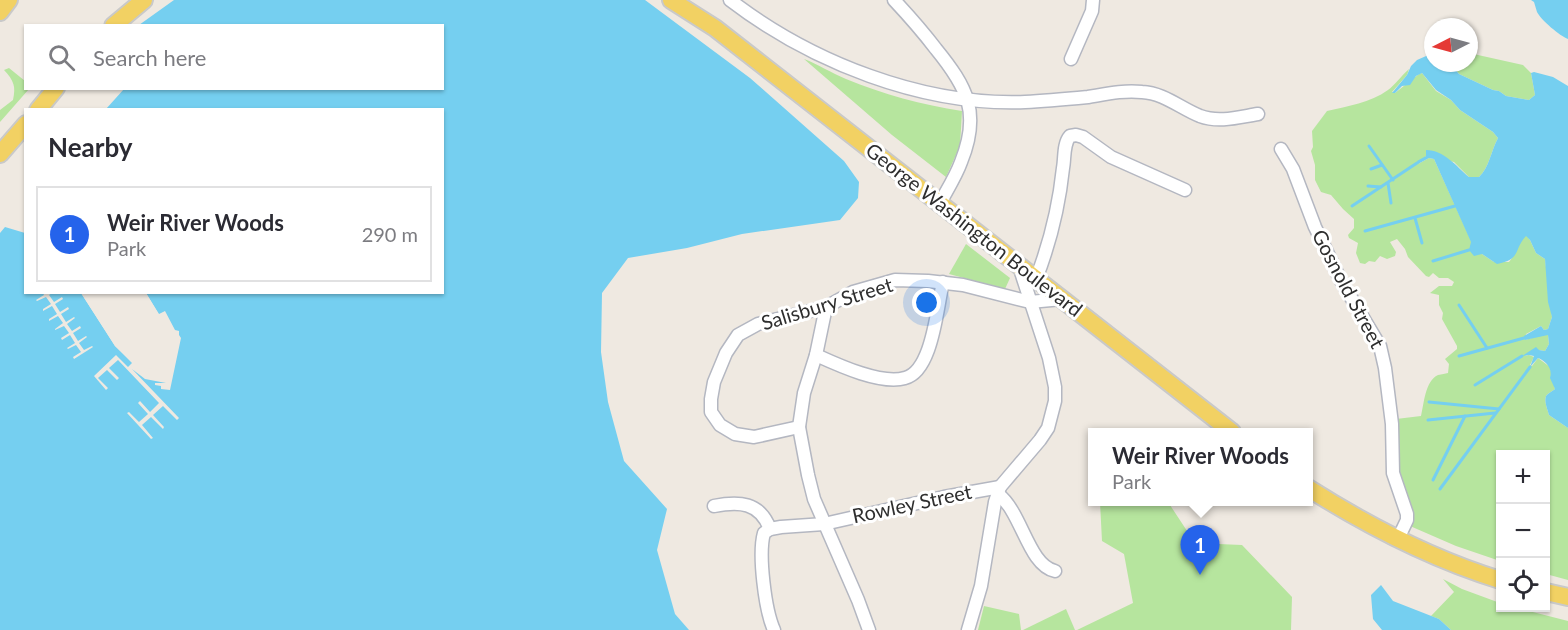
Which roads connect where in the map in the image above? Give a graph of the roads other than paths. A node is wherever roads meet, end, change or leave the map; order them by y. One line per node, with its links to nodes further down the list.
1 (9, 0): 8 (main road)
2 (144, 0): 9 (main road)
3 (671, 0): 10 (main road, George Washington Boulevard)
4 (686, 0): 10 (main road, George Washington Boulevard)
5 (730, 0): 13 (street)
6 (894, 0): 13 (street)
7 (1093, 0): 11 (street)
8 (0, 12)
9 (115, 24)
10 (715, 28): 20 (main road, George Washington Boulevard)
11 (1071, 59)
12 (54, 90): 14 (main road)
13 (967, 100): 15 (street); 20 (street)
14 (40, 108)
15 (1258, 114)
16 (24, 126): 17 (main road)
17 (2, 148)
18 (1281, 149): 35 (street, Gosnold Street)
19 (1185, 190): 22 (street)
20 (940, 203): 21 (main road, George Washington Boulevard)
21 (1019, 266): 22 (main road, George Washington Boulevard); 25 (street)
22 (1036, 279): 24 (main road, George Washington Boulevard)
23 (943, 282): 25 (street, Salisbury Street); 26 (street, Salisbury Street); 27 (street)
24 (1062, 299): 25 (street, Salisbury Street); 29 (main road, George Washington Boulevard)
25 (1030, 302): 30 (street)
26 (826, 307): 27 (street); 28 (street, Salisbury Street)
27 (816, 355): 28 (street)
28 (799, 427): 33 (street)
29 (1227, 428)
30 (999, 490): 33 (street, Rowley Street); 36 (street); 42 (street)
31 (1313, 491): 35 (main road)
32 (714, 506): 34 (street)
33 (824, 524): 34 (street, Rowley Street); 41 (street)
34 (770, 529): 40 (street)
35 (1398, 539): 37 (main road)
36 (1055, 571)
37 (1496, 579)
38 (1550, 593): 39 (main road)
39 (1568, 597)
40 (774, 630)
41 (869, 630)
42 (968, 630)

